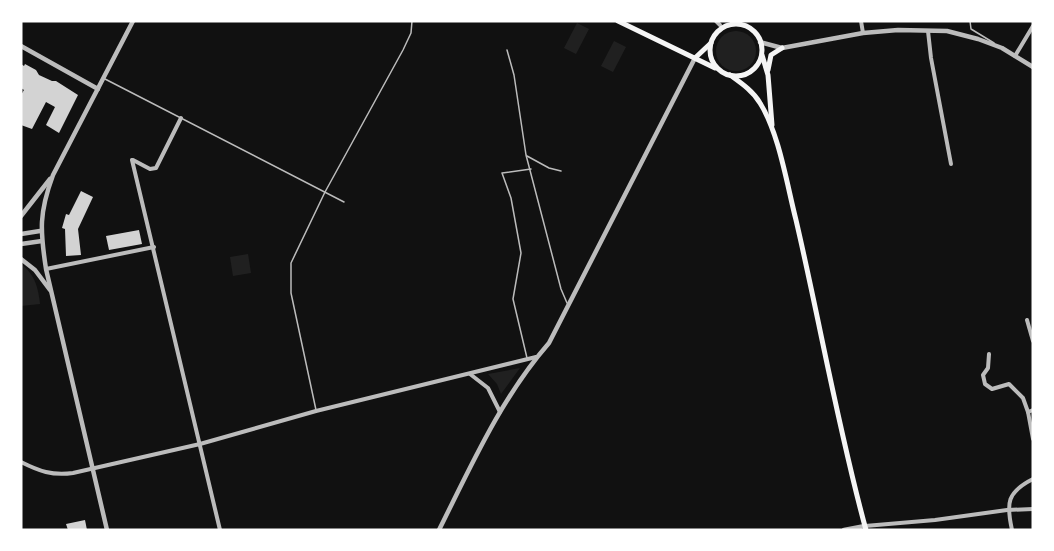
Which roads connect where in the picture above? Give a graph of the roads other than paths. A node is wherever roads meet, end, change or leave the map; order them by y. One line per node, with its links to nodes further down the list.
1 (133, 21): 24 (street)
2 (412, 21): 33 (lane)
3 (618, 21): 19 (main road)
4 (861, 21): 10 (street)
5 (970, 21): 15 (lane)
6 (740, 23): 7 (main road); 11 (main road)
7 (719, 24): 12 (main road)
8 (1033, 26): 18 (street)
9 (928, 31): 10 (street); 15 (street); 29 (street)
10 (863, 33): 14 (street)
11 (760, 42): 14 (street); 17 (main road)
12 (711, 43): 19 (main road); 21 (main road)
13 (21, 46): 25 (street)
14 (782, 48): 23 (main road)
15 (1002, 48): 18 (street)
16 (507, 50): 28 (lane)
17 (762, 53): 22 (main road); 23 (main road)
18 (1015, 56): 20 (street)
19 (695, 58): 21 (main road); 44 (street)
20 (1033, 68)
21 (719, 70): 22 (main road)
22 (730, 75): 27 (main road)
23 (768, 75): 27 (main road)
24 (104, 78): 25 (street); 26 (lane)
25 (98, 89): 32 (street)
26 (181, 118): 33 (lane); 40 (street)
27 (772, 130): 61 (main road)
28 (526, 155): 30 (lane); 31 (lane)
29 (951, 164)
30 (531, 169): 44 (lane); 49 (lane)
31 (561, 171)
32 (53, 175): 35 (street); 36 (street)
33 (325, 192): 34 (lane); 51 (lane)
34 (344, 202)
35 (21, 216)
36 (40, 231): 37 (street); 38 (street)
37 (21, 234)
38 (42, 241): 39 (street); 42 (street)
39 (21, 244)
40 (154, 247): 42 (street); 55 (street)
41 (21, 259): 43 (street)
42 (46, 269): 43 (street)
43 (52, 293): 57 (street)
44 (568, 306): 48 (street)
45 (1027, 320): 46 (street)
46 (1033, 341)
47 (989, 354): 52 (street)
48 (536, 357): 49 (street); 53 (street)
49 (527, 359): 50 (street)
50 (470, 374): 51 (street); 53 (street)
51 (316, 411): 55 (street)
52 (1031, 411): 54 (street)
53 (500, 412): 64 (street)
54 (1033, 439)
55 (200, 444): 57 (street); 63 (street)
56 (21, 462): 57 (street)
57 (93, 468): 62 (street)
58 (1033, 479): 60 (street)
59 (1033, 509): 60 (street)
60 (1007, 510): 61 (street); 66 (street)
61 (866, 528): 65 (street)
62 (107, 530)
63 (220, 530)
64 (439, 530)
65 (844, 530)
66 (1012, 530)

